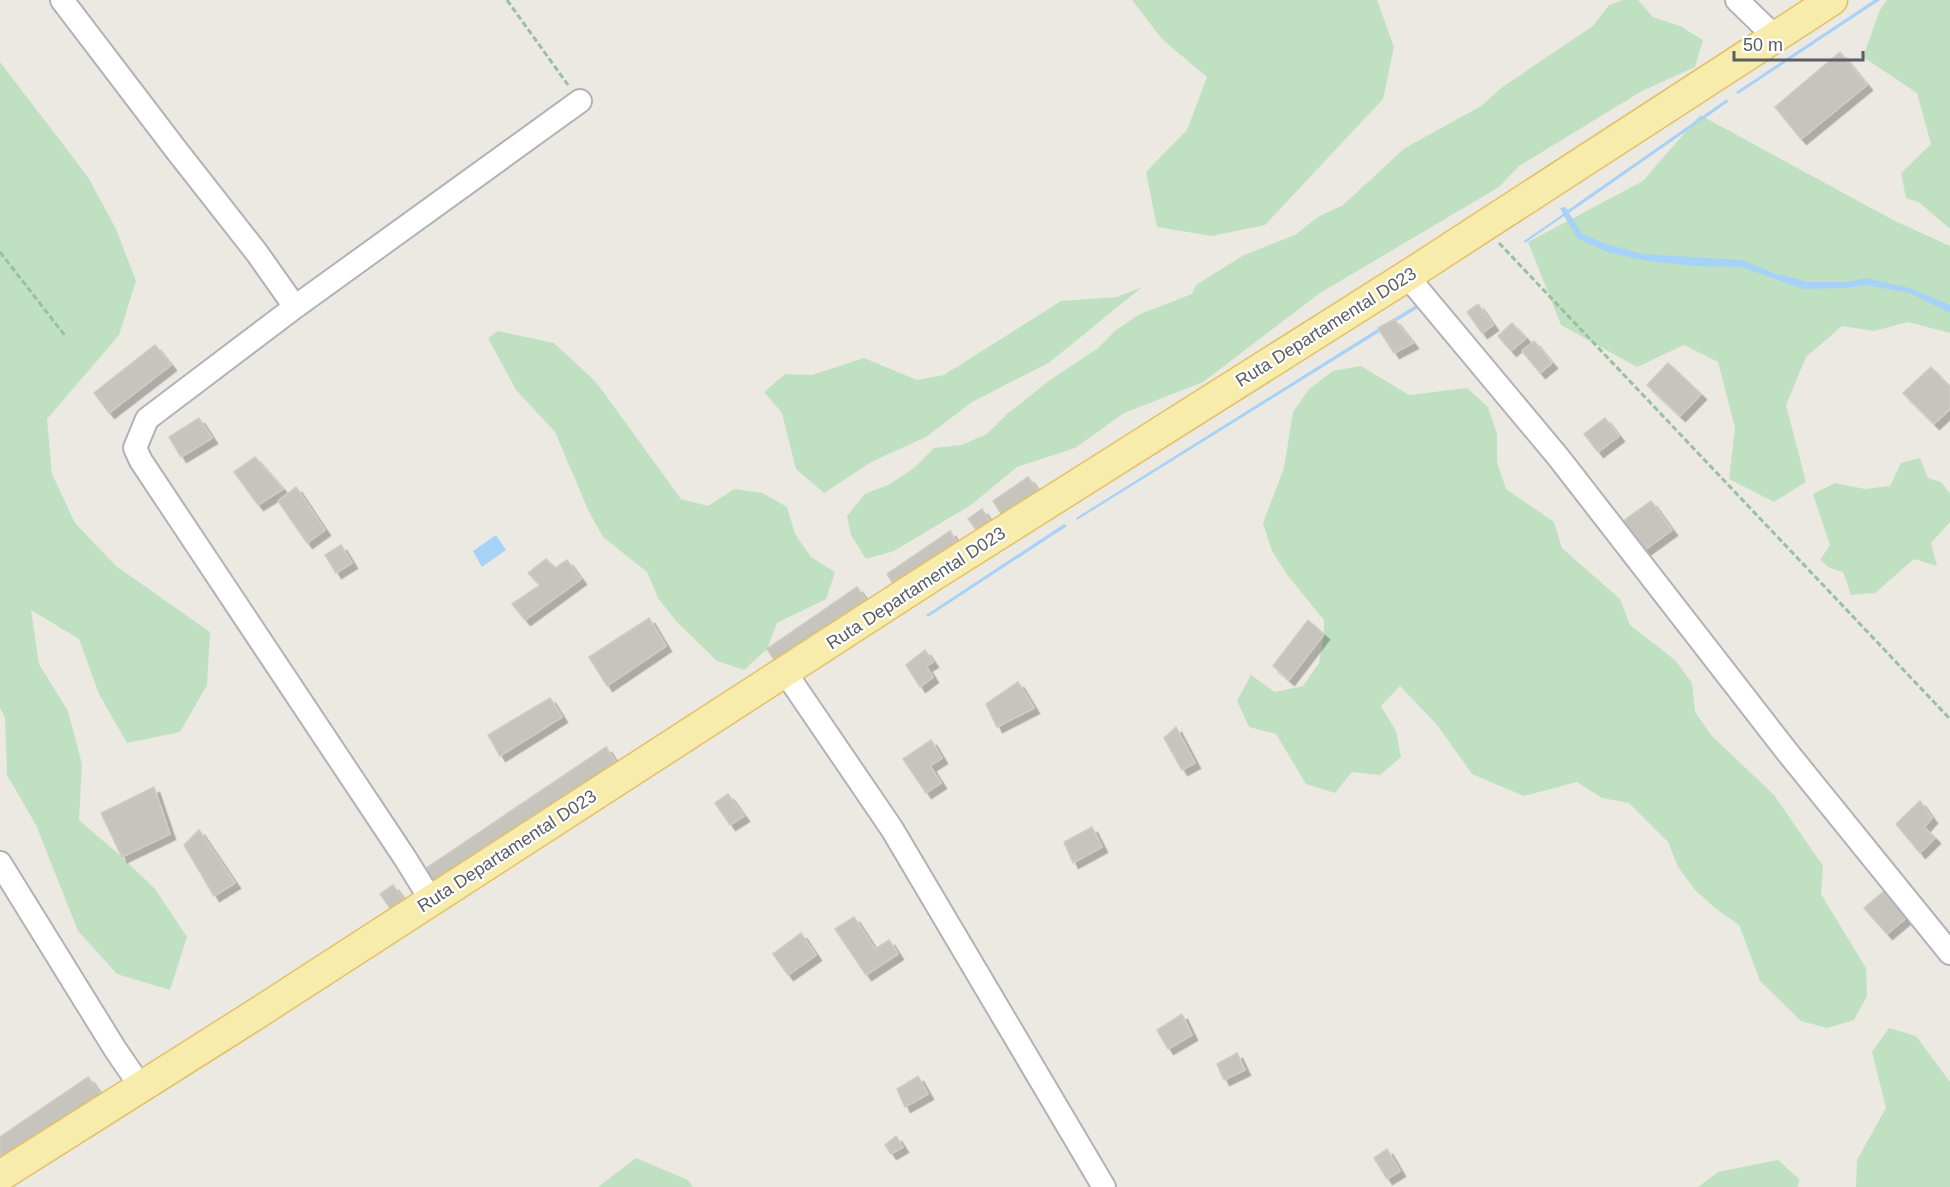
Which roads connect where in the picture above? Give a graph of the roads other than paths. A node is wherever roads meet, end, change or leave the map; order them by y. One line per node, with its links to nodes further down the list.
1 (62, 0): 7 (street)
2 (1737, 0): 4 (street)
3 (1832, 0): 4 (main road, Ruta Departamental D023)
4 (1776, 38): 6 (main road, Ruta Departamental D023)
5 (580, 101): 7 (street)
6 (1407, 276): 8 (main road, Ruta Departamental D023); 11 (street)
7 (295, 307): 10 (street)
8 (785, 672): 10 (main road, Ruta Departamental D023); 14 (street)
9 (0, 863): 12 (street)
10 (431, 900): 12 (main road, Ruta Departamental D023)
11 (1950, 953)
12 (141, 1087): 13 (main road, Ruta Departamental D023)
13 (0, 1176)
14 (1104, 1187)

